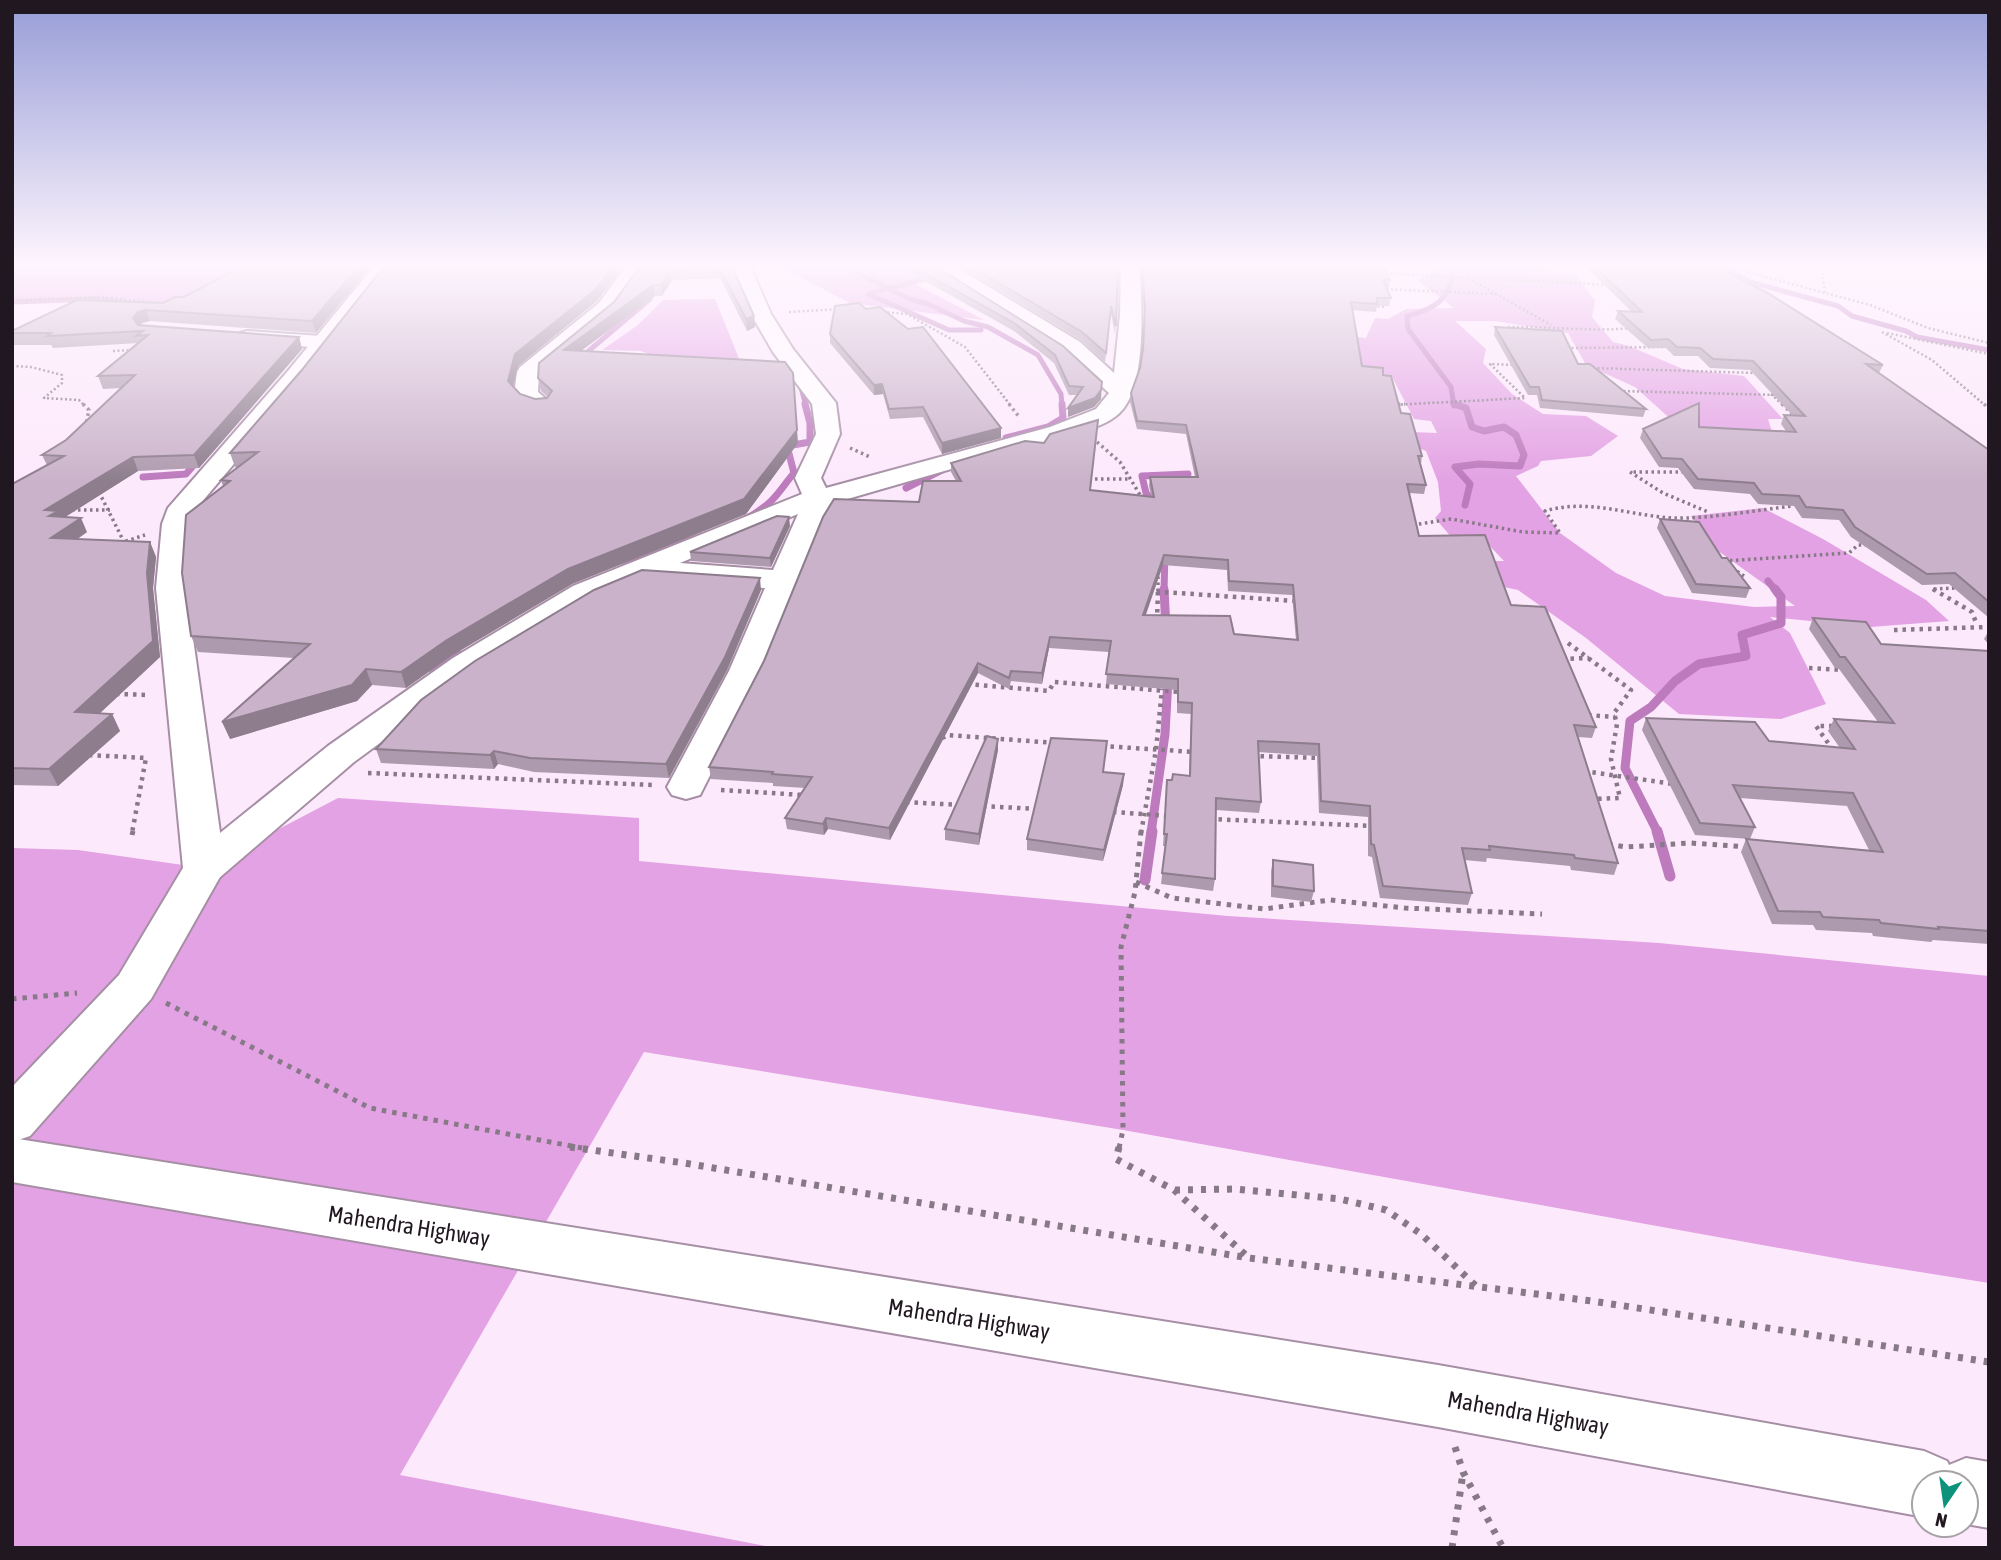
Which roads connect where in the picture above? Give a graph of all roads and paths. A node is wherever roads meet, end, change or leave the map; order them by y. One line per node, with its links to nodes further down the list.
1 (243, 337): 11 (main road)
2 (326, 337): 11 (main road)
3 (569, 337): 30 (main road)
4 (775, 337): 35 (main road)
5 (947, 337): 37 (path)
6 (1057, 337): 24 (main road)
7 (1128, 337): 24 (main road)
8 (1891, 337): 28 (path)
9 (1905, 337): 17 (path)
10 (1961, 337): 12 (path)
11 (322, 342): 49 (main road)
12 (1989, 343)
13 (1670, 347): 14 (path)
14 (1565, 348)
15 (138, 350): 16 (path)
16 (113, 351)
17 (1989, 354)
18 (1516, 365): 22 (path)
19 (12, 366): 36 (path)
20 (1591, 368): 21 (path)
21 (1758, 373)
22 (1510, 386): 23 (path); 31 (path)
23 (1527, 387)
24 (1120, 391): 34 (main road)
25 (1608, 391): 26 (path)
26 (1771, 394): 27 (path); 33 (path)
27 (1783, 395)
28 (1982, 402): 29 (path); 32 (path)
29 (1989, 402)
30 (540, 404)
31 (1390, 405)
32 (1989, 409)
33 (1797, 419)
34 (1079, 425): 37 (main road); 40 (path)
35 (827, 428): 39 (path); 43 (main road)
36 (83, 434)
37 (1036, 438): 39 (main road)
38 (1683, 463): 48 (path)
39 (922, 470): 43 (main road)
40 (1130, 479): 41 (path); 44 (path)
41 (1082, 480)
42 (97, 489): 47 (path)
43 (818, 499): 51 (main road); 59 (main road)
44 (1144, 505)
45 (1804, 506): 48 (path)
46 (69, 510): 47 (path)
47 (110, 510): 52 (path)
48 (1710, 513): 50 (path)
49 (176, 524): 52 (path); 77 (main road)
50 (1412, 525)
51 (739, 529): 56 (main road); 57 (main road)
52 (124, 542): 54 (path)
53 (1870, 545): 58 (path)
54 (112, 546)
55 (1158, 567): 62 (path)
56 (637, 569): 57 (main road); 93 (main road)
57 (713, 575): 59 (main road)
58 (1744, 576)
59 (785, 580): 96 (main road)
60 (1966, 588): 64 (path)
61 (1145, 591): 62 (path)
62 (1158, 591): 63 (path); 66 (path)
63 (1298, 601)
64 (1977, 625): 65 (path); 67 (path)
65 (1989, 627)
66 (1158, 630)
67 (1894, 630)
68 (1568, 643): 69 (path)
69 (1589, 658): 70 (path); 79 (path)
70 (1551, 659)
71 (1810, 668): 72 (path)
72 (1850, 671)
73 (957, 683): 74 (path)
74 (1162, 689): 75 (path); 86 (path)
75 (1187, 693)
76 (111, 694): 77 (path)
77 (185, 695): 111 (main road)
78 (1578, 714): 79 (path)
79 (1615, 717): 94 (path)
80 (1838, 725): 87 (path)
81 (947, 726): 82 (path)
82 (948, 735): 83 (path); 84 (path)
83 (938, 740)
84 (1064, 744)
85 (1090, 745): 86 (path)
86 (1156, 750): 88 (path); 104 (path)
87 (1834, 751)
88 (1208, 753)
89 (81, 755): 108 (path)
90 (1247, 756): 91 (path)
91 (1328, 758)
92 (1573, 770): 94 (path)
93 (322, 771): 96 (path); 111 (main road)
94 (1615, 775): 95 (path); 98 (path)
95 (1678, 784)
96 (686, 788): 97 (path)
97 (811, 796)
98 (1583, 799)
99 (895, 801): 100 (path)
100 (965, 805)
101 (979, 806): 102 (path)
102 (1048, 809)
103 (1103, 812): 104 (path)
104 (1145, 814): 105 (path); 112 (path)
105 (1181, 817)
106 (1206, 818): 107 (path)
107 (1384, 827)
108 (132, 835)
109 (1601, 842): 110 (path)
110 (1755, 847)
111 (204, 868): 114 (main road)
112 (1136, 882): 113 (path); 118 (path)
113 (1542, 914)
114 (135, 988): 115 (path); 116 (main road); 119 (path)
115 (12, 999)
116 (12, 1121)
117 (12, 1160): 122 (main road, Mahendra Highway)
118 (1174, 1190): 119 (path); 120 (path)
119 (1249, 1258): 120 (path)
120 (1477, 1287): 121 (path)
121 (1989, 1362)
122 (1910, 1481)
123 (1452, 1548): 124 (path)
124 (1503, 1548)

